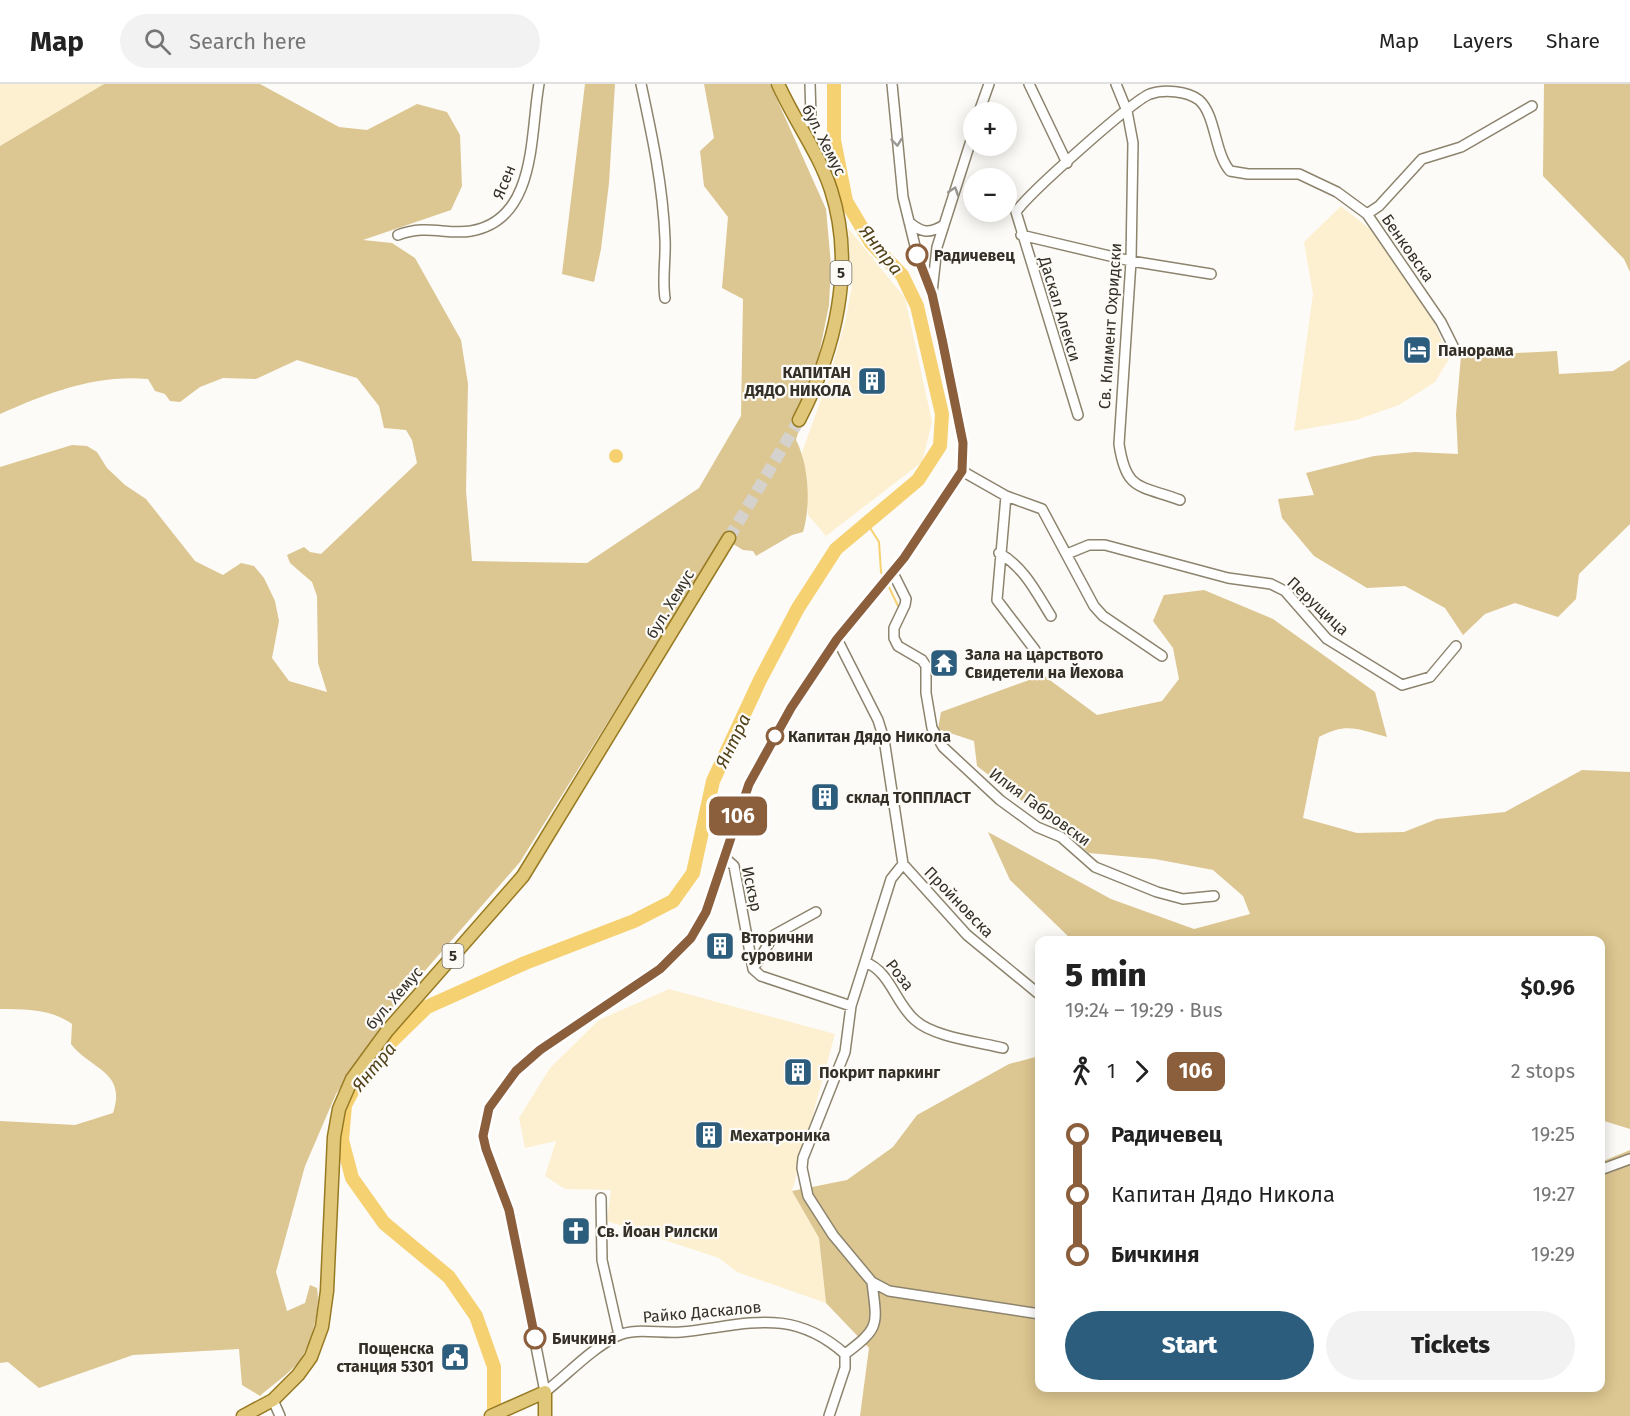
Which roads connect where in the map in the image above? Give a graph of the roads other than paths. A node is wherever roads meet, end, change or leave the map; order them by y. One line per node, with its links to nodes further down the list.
1 (539, 84): 21 (street, Ясен)
2 (641, 84): 25 (street)
3 (778, 84): 12 (main road, бул. Хемус / 5)
4 (810, 84): 12 (street)
5 (892, 84): 18 (street, one-way to 18)
6 (988, 84): 9 (street)
7 (1029, 84): 14 (street)
8 (1116, 84): 11 (street, Св. Климент Охридски)
9 (982, 102)
10 (1532, 106): 16 (street)
11 (1127, 111): 14 (street, Бенковска); 16 (street, Бенковска); 22 (street, Св. Климент Охридски)
12 (800, 128): 28 (main road, бул. Хемус / 5)
13 (966, 156): 19 (street, one-way to 13)
14 (1067, 163): 15 (street, Бенковска)
15 (1017, 211)
16 (1367, 214): 26 (street, Бенковска)
17 (1017, 216): 20 (street, Даскал Алекси)
18 (909, 222): 19 (street); 24 (street)
19 (944, 225): 24 (street)
20 (1021, 234): 22 (street); 27 (street, Даскал Алекси)
21 (398, 235)
22 (1131, 261): 23 (street); 31 (street, Св. Климент Охридски)
23 (1211, 274)
24 (932, 294): 29 (street)
25 (665, 298)
26 (1455, 351)
27 (1078, 415)
28 (799, 420)
29 (962, 471): 30 (street); 35 (street)
30 (1006, 496): 33 (street); 34 (street)
31 (1180, 500)
32 (729, 538): 58 (main road, бул. Хемус / 5)
33 (999, 553): 36 (street); 39 (street)
34 (1067, 554): 38 (street, Перущица); 40 (street)
35 (891, 575): 37 (street); 43 (street, Илия Габровски)
36 (1051, 616)
37 (837, 639): 41 (street); 42 (street, Пройновска)
38 (1456, 646)
39 (1035, 650)
40 (1162, 656)
41 (724, 857): 46 (street, Искър); 57 (street)
42 (903, 864): 45 (street, Роза); 47 (street, Пройновска)
43 (1214, 896)
44 (816, 912): 46 (street)
45 (865, 962): 48 (street); 49 (street, Роза)
46 (753, 969): 48 (street)
47 (1035, 991)
48 (851, 1006): 53 (street)
49 (1003, 1048)
50 (1630, 1159): 51 (street)
51 (1605, 1168)
52 (601, 1198): 55 (street)
53 (872, 1282): 54 (street); 56 (street)
54 (1035, 1313)
55 (619, 1335): 56 (street, Райко Даскалов); 57 (street)
56 (845, 1354): 62 (street)
57 (545, 1392): 60 (main road); 61 (main road)
58 (277, 1409): 59 (main road, бул. Хемус / 5)
59 (243, 1416)
60 (491, 1416)
61 (545, 1416)
62 (829, 1416)

